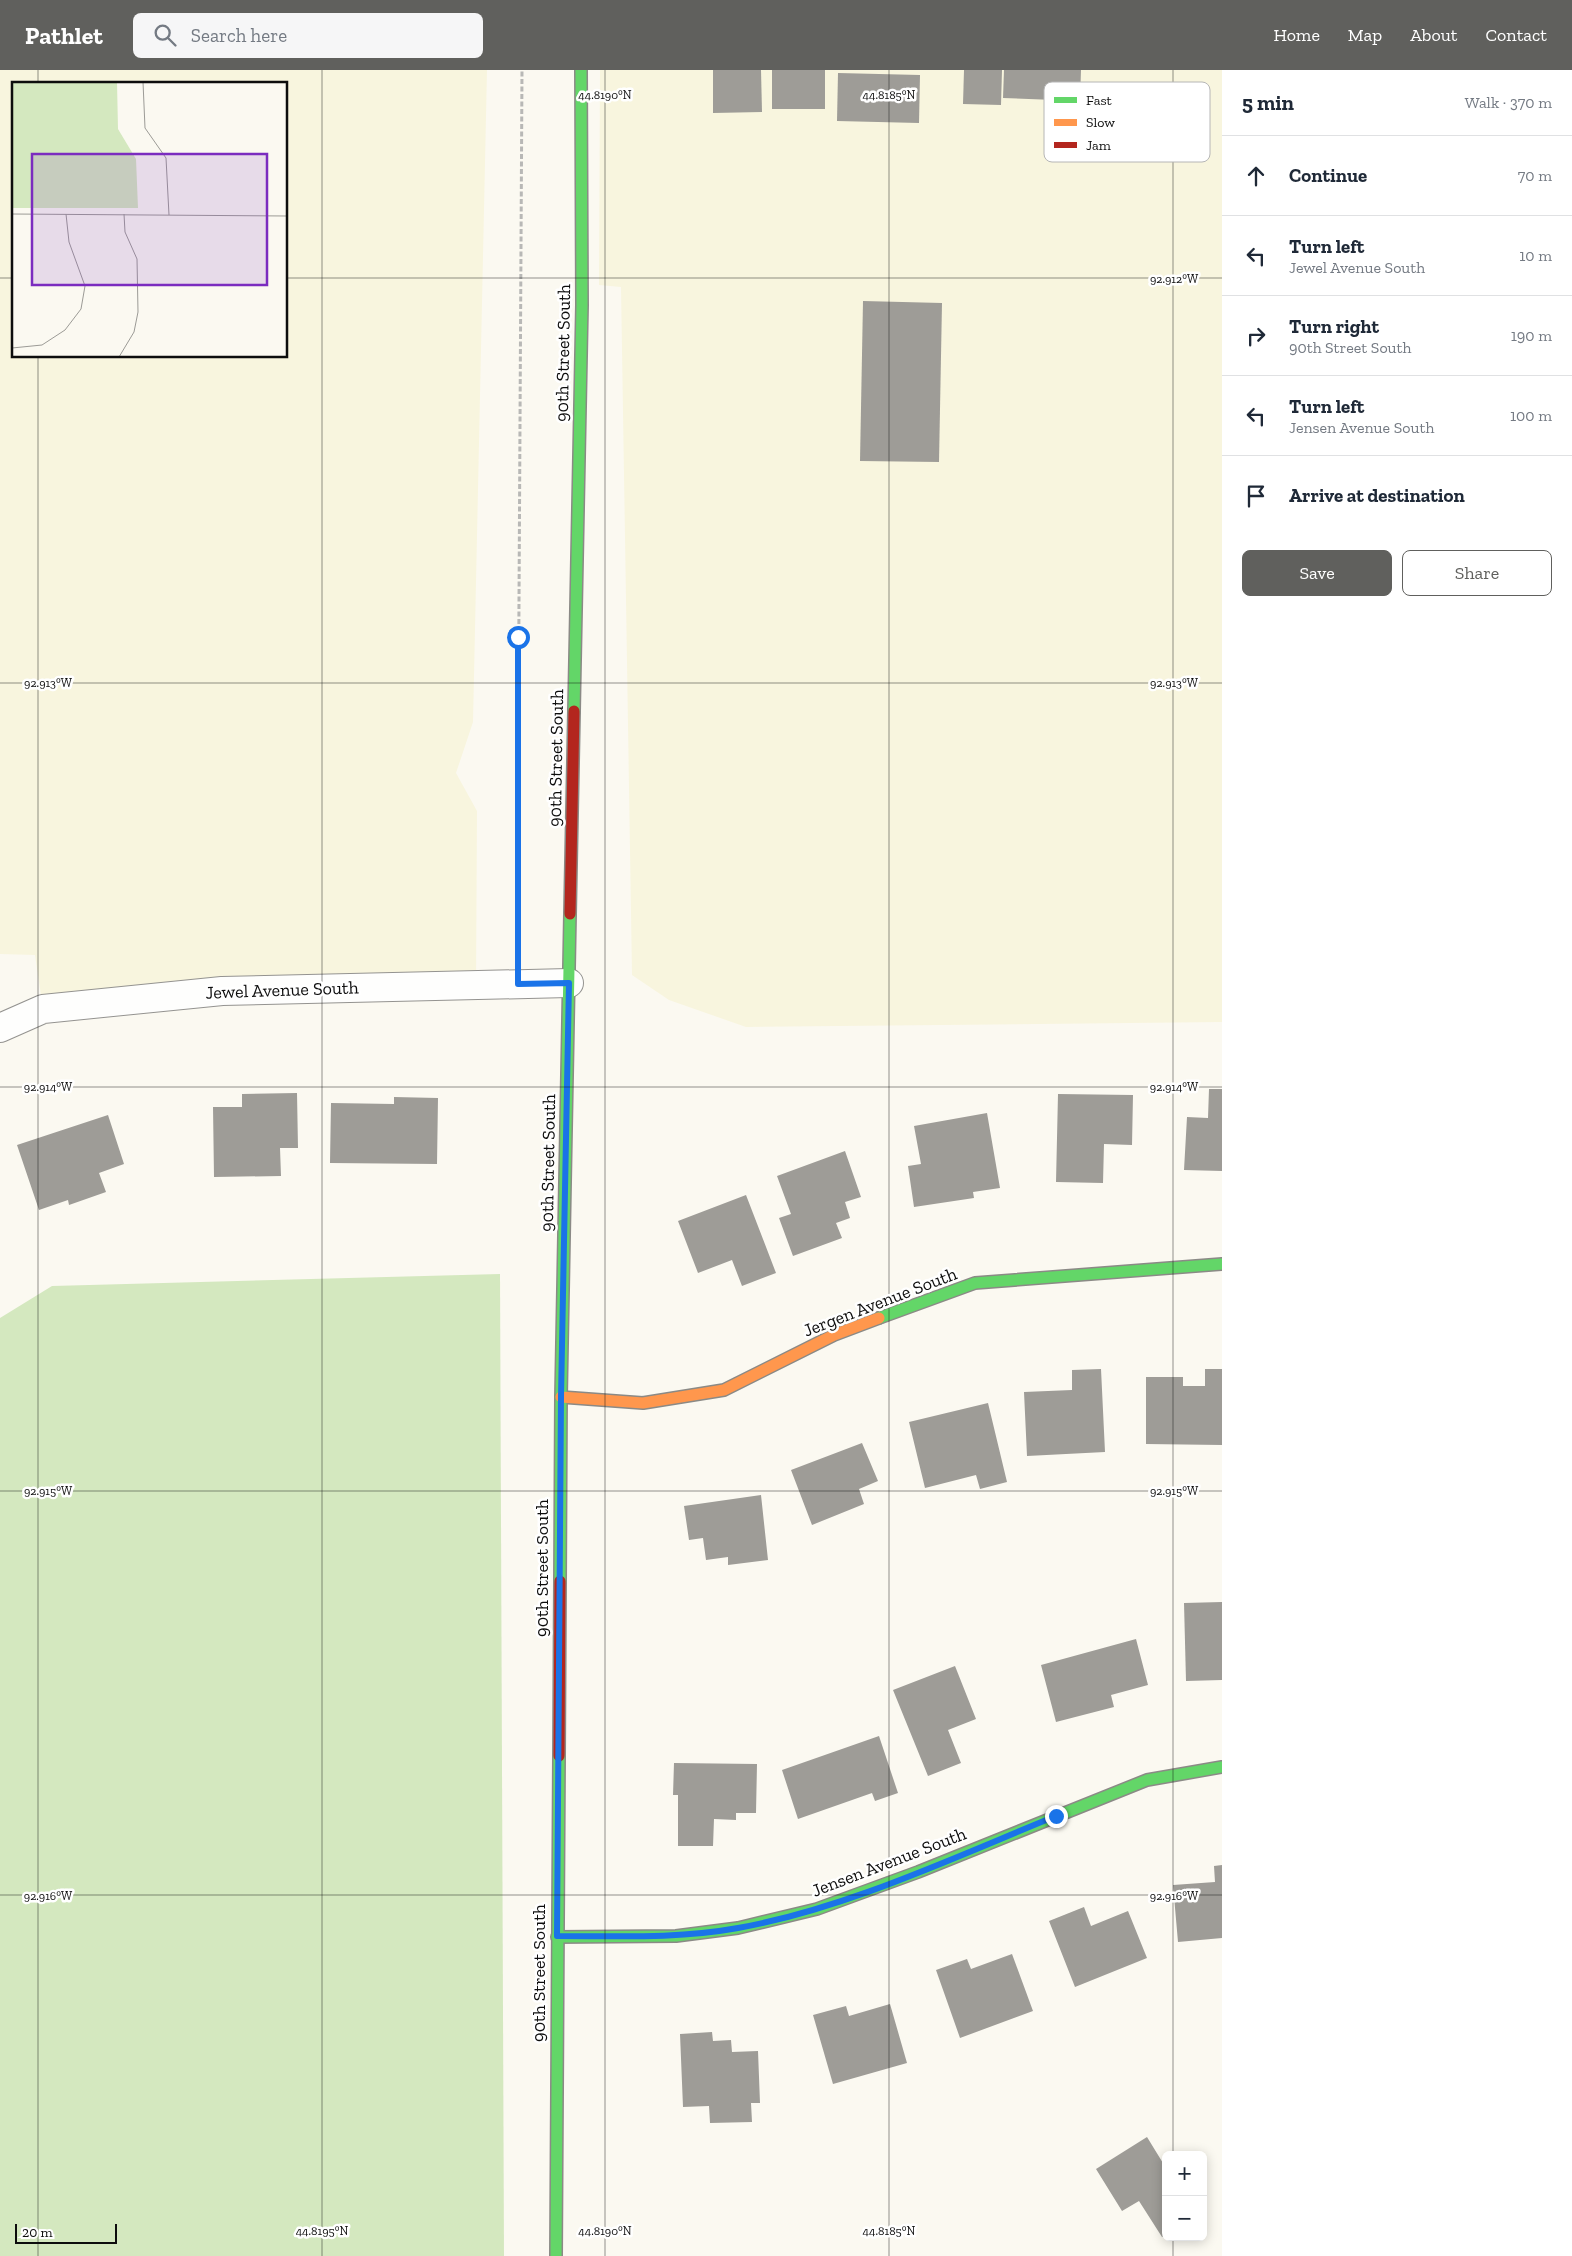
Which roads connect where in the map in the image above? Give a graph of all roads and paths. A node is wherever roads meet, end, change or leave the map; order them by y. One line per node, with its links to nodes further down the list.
1 (522, 70): 4 (path)
2 (581, 70): 3 (street, 90th Street South)
3 (569, 983): 4 (street, Jewel Avenue South); 7 (street, 90th Street South)
4 (518, 984): 5 (street, Jewel Avenue South)
5 (0, 1028)
6 (1222, 1264): 7 (street, Jergen Avenue South)
7 (561, 1397): 9 (street, 90th Street South)
8 (1222, 1767): 9 (street, Jensen Avenue South)
9 (557, 1936): 10 (street, 90th Street South)
10 (556, 2256)

